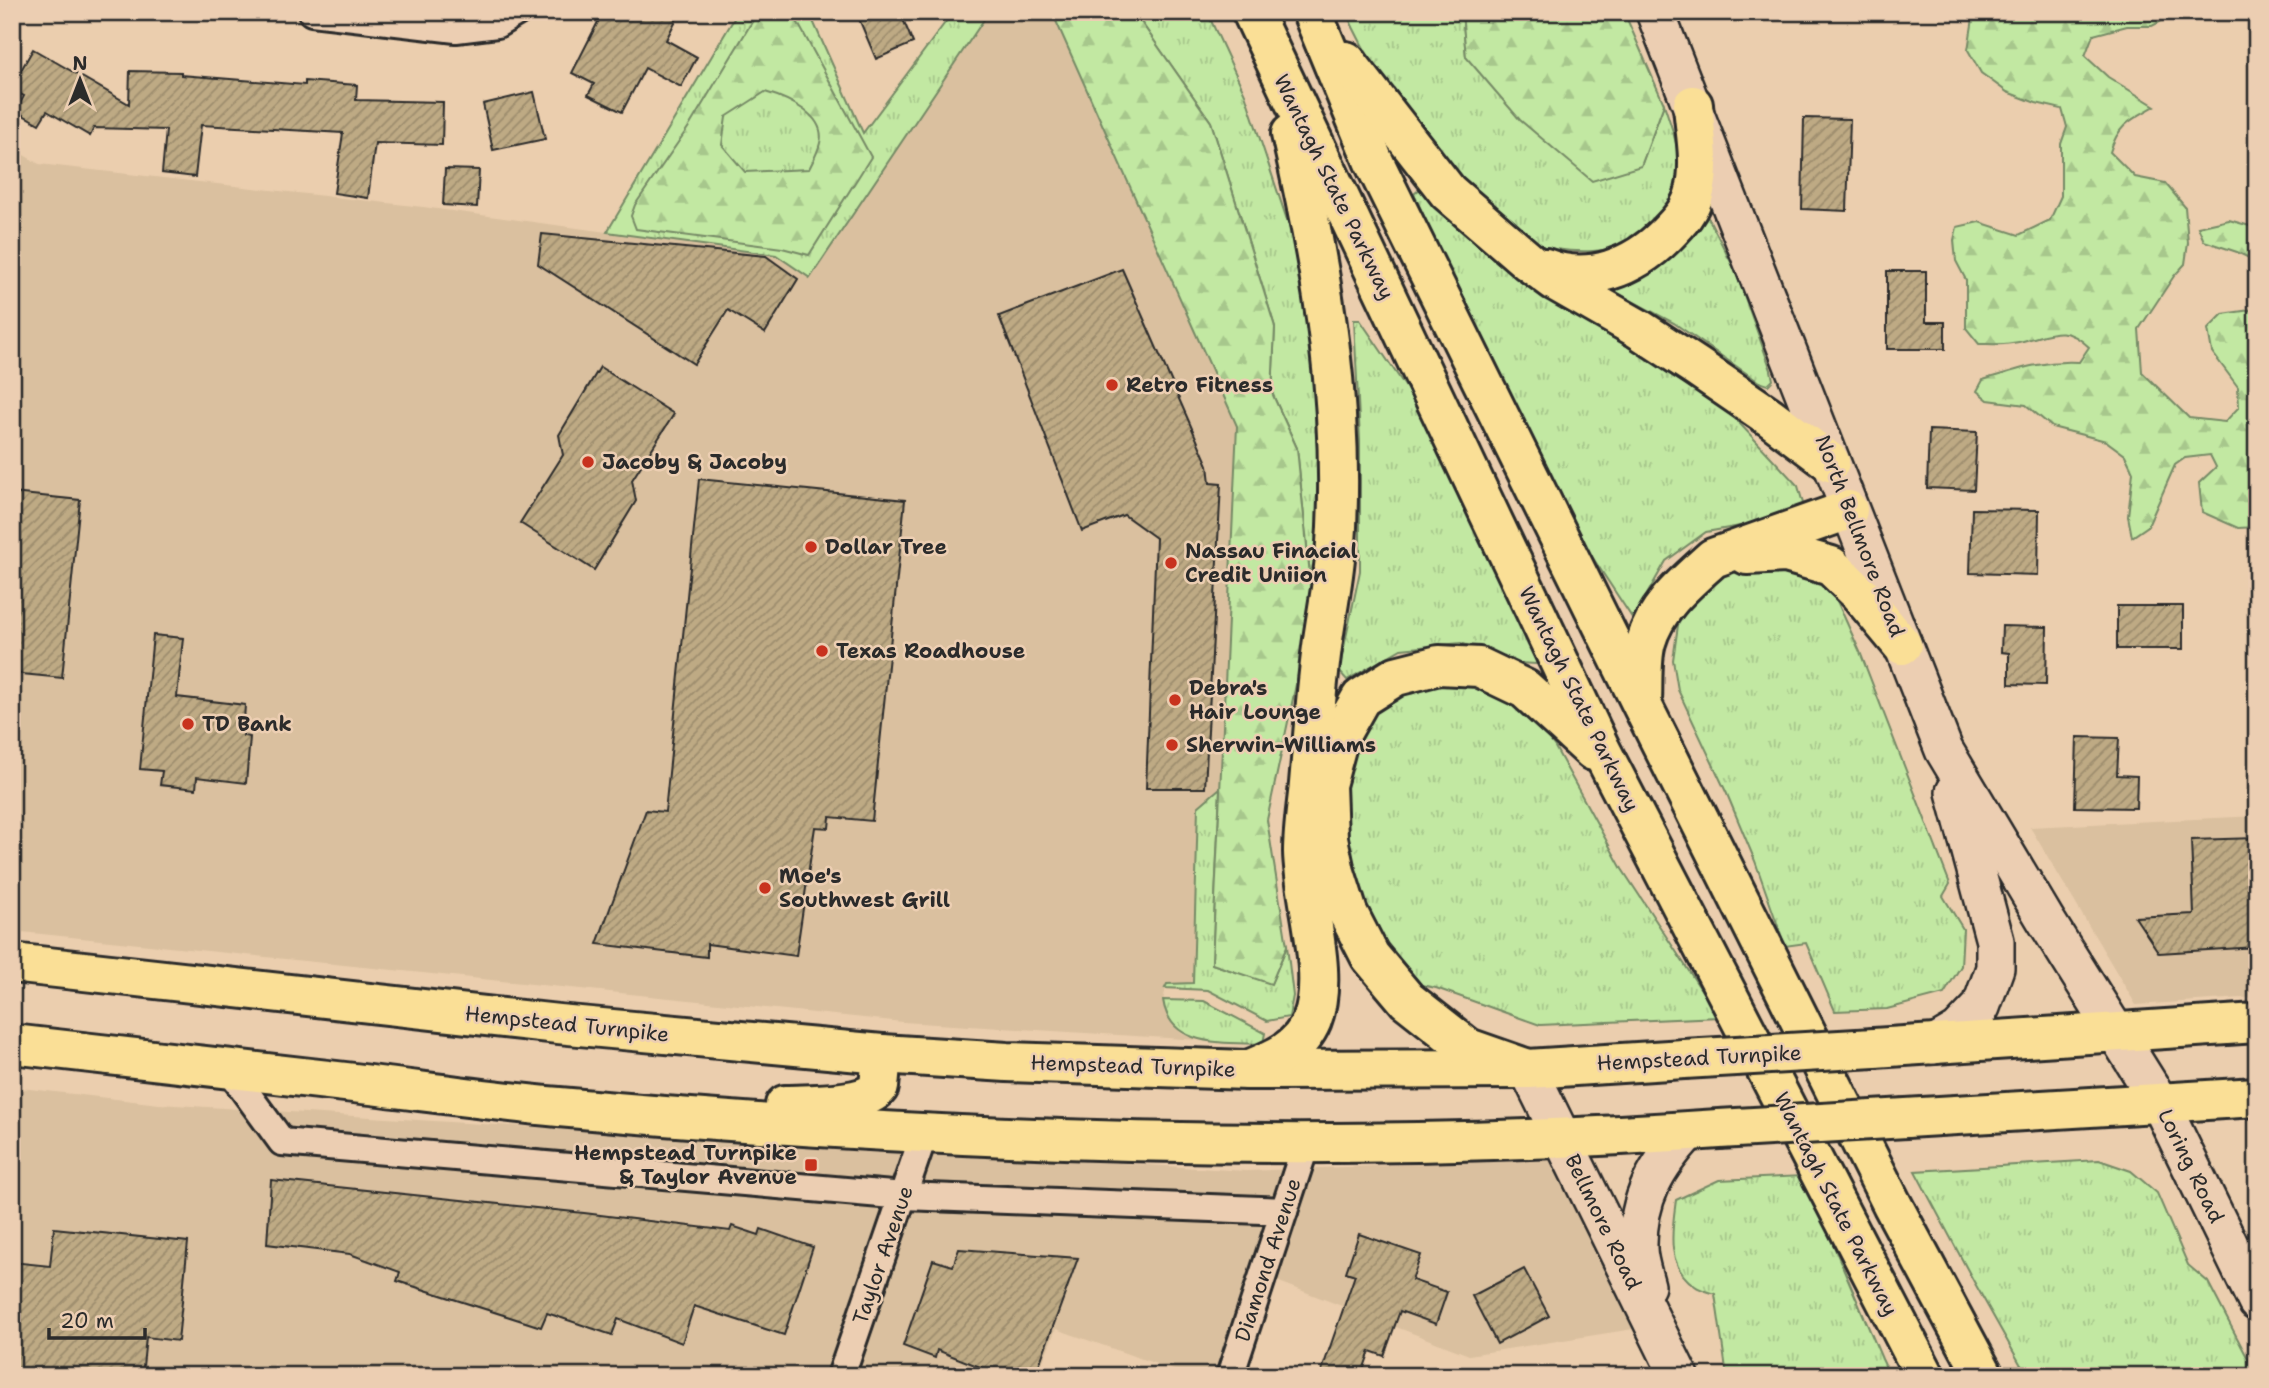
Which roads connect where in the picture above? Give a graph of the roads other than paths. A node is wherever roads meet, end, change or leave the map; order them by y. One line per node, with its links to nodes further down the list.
1 (313, 12): 2 (street)
2 (517, 12)
3 (1252, 12): 6 (main road, Wantagh State Parkway)
4 (1655, 12): 7 (street, North Bellmore Road)
5 (1315, 19): 8 (main road); 13 (main road)
6 (1275, 64): 15 (main road, Wantagh State Parkway); 24 (main road)
7 (1693, 105): 8 (main road); 9 (street, North Bellmore Road)
8 (1529, 262): 9 (main road)
9 (1830, 462): 10 (street, North Bellmore Road)
10 (1848, 510): 11 (main road); 12 (street, North Bellmore Road)
11 (1713, 558): 12 (main road); 13 (main road)
12 (1902, 645): 14 (street, North Bellmore Road)
13 (1642, 705): 40 (main road)
14 (1944, 750): 18 (street, North Bellmore Road); 20 (street)
15 (1609, 766): 23 (main road); 39 (main road, Wantagh State Parkway)
16 (12, 963): 21 (main road, Hempstead Turnpike)
17 (2257, 1023): 18 (main road, Hempstead Turnpike)
18 (2118, 1034): 20 (main road, Hempstead Turnpike); 26 (street, Loring Road)
19 (12, 1044): 22 (main road)
20 (1934, 1045): 23 (main road, Hempstead Turnpike, bridge)
21 (882, 1054): 24 (main road, Hempstead Turnpike); 27 (main road)
22 (228, 1068): 27 (main road); 32 (street)
23 (1528, 1069): 24 (main road, Hempstead Turnpike); 30 (street, Bellmore Road)
24 (1248, 1070)
25 (2257, 1097): 26 (main road)
26 (2160, 1103): 28 (main road, bridge); 34 (street, Loring Road)
27 (553, 1107): 29 (main road)
28 (1704, 1130): 30 (main road); 35 (street)
29 (924, 1134): 31 (main road); 32 (street, Taylor Avenue)
30 (1562, 1139): 31 (main road); 35 (street, Bellmore Road)
31 (1306, 1144): 33 (street, Diamond Avenue)
32 (904, 1196): 33 (street); 36 (street, Taylor Avenue)
33 (1284, 1211): 37 (street, Diamond Avenue)
34 (2257, 1302)
35 (1659, 1338): 38 (street, Bellmore Road)
36 (841, 1376)
37 (1230, 1376)
38 (1679, 1376)
39 (1925, 1376)
40 (1984, 1376)

